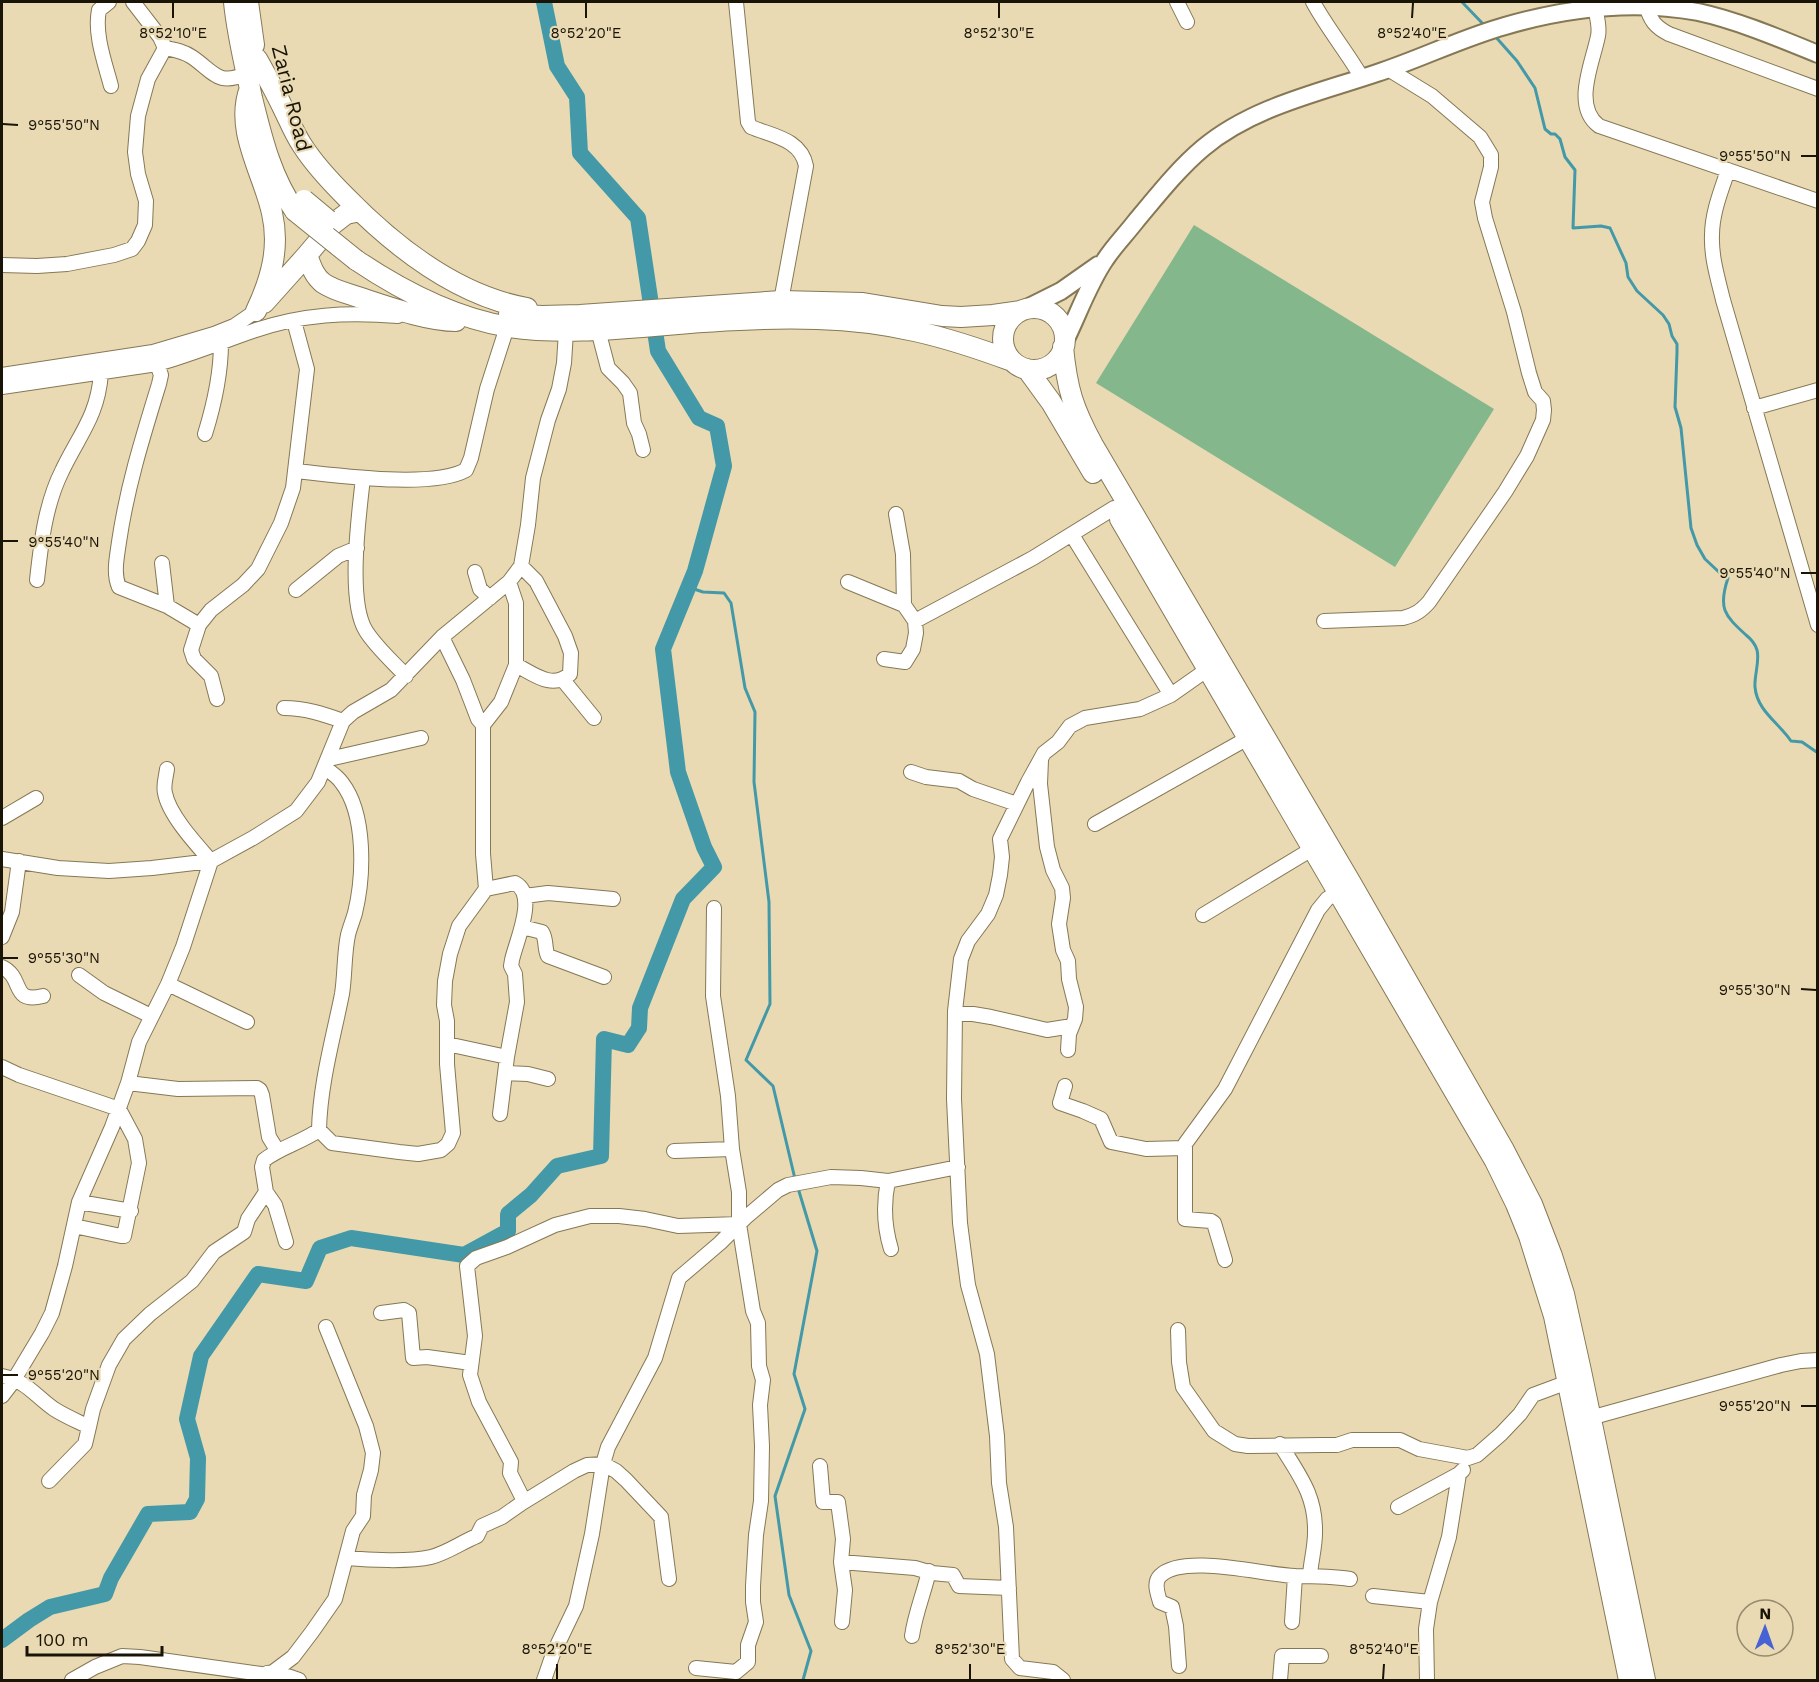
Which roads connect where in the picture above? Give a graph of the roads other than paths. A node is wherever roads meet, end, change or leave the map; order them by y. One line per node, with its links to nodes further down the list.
1 (109, 2): 17 (street)
2 (133, 2): 12 (street)
3 (234, 2): 15 (highway)
4 (248, 2): 15 (highway, Zaria Road)
5 (736, 2): 27 (street)
6 (1178, 2): 11 (street)
7 (1313, 2): 16 (street)
8 (1646, 5): 9 (main road); 10 (main road); 18 (street)
9 (1702, 7): 13 (main road)
10 (1595, 8): 14 (main road); 19 (street)
11 (1187, 22)
12 (165, 48): 15 (street); 26 (street)
13 (1818, 54)
14 (1388, 69): 16 (main road); 67 (street)
15 (251, 73): 21 (highway, Zaria Road); 21 (highway); 22 (highway); 29 (highway)
16 (1362, 78): 25 (main road)
17 (111, 86)
18 (1818, 89)
19 (1728, 171): 20 (street); 47 (street)
20 (1818, 201)
21 (300, 205): 24 (highway, bridge)
22 (360, 211): 23 (highway); 30 (highway)
23 (308, 255): 29 (highway); 32 (highway)
24 (359, 255): 30 (highway); 33 (highway)
25 (1105, 259): 28 (main road); 40 (main road)
26 (2, 265)
27 (780, 301): 28 (highway); 31 (highway)
28 (1023, 310): 40 (highway); 42 (highway)
29 (256, 311): 44 (street)
30 (580, 315): 34 (highway)
31 (668, 316): 34 (highway); 42 (highway)
32 (438, 319): 33 (highway); 35 (street)
33 (477, 319): 36 (highway)
34 (633, 319): 37 (highway)
35 (294, 321): 39 (street); 50 (street)
36 (507, 327): 38 (highway); 51 (street)
37 (598, 330): 38 (highway); 49 (street)
38 (566, 331): 57 (street)
39 (221, 343): 41 (street); 48 (street)
40 (1064, 344): 42 (highway); 96 (highway)
41 (157, 364): 43 (street); 65 (street)
42 (1019, 365): 52 (highway)
43 (101, 373): 45 (street); 59 (street)
44 (2, 375)
45 (2, 387)
46 (1818, 390): 47 (street)
47 (1754, 408): 69 (street)
48 (205, 434)
49 (643, 450)
50 (295, 471): 51 (street); 68 (street)
51 (363, 478): 55 (street)
52 (1114, 508): 54 (street); 73 (highway)
53 (896, 514): 64 (street)
54 (1072, 535): 66 (street); 76 (street)
55 (357, 548): 62 (street); 74 (street)
56 (162, 563): 65 (street)
57 (522, 566): 60 (street); 75 (street)
58 (476, 572): 63 (street)
59 (37, 580)
60 (509, 582): 63 (street); 72 (street)
61 (848, 582): 64 (street)
62 (296, 590)
63 (490, 598): 70 (street)
64 (904, 605): 66 (street)
65 (168, 606): 68 (street)
66 (915, 621): 71 (street)
67 (1324, 621)
68 (199, 625): 77 (street)
69 (1818, 626)
70 (442, 637): 74 (street); 81 (street)
71 (884, 659)
72 (516, 665): 75 (street); 81 (street)
73 (1208, 669): 76 (street); 83 (highway)
74 (406, 676): 80 (street)
75 (563, 680): 79 (street)
76 (1171, 695): 84 (street)
77 (217, 699)
78 (284, 708): 80 (street)
79 (594, 718)
80 (343, 721): 85 (street)
81 (483, 725): 97 (street)
82 (421, 738): 85 (street)
83 (1248, 738): 91 (street); 92 (highway)
84 (1041, 758): 89 (street); 112 (street)
85 (327, 763): 95 (street); 123 (street)
86 (167, 769): 95 (street)
87 (911, 772): 89 (street)
88 (36, 798): 90 (street)
89 (1017, 804): 109 (street)
90 (2, 818)
91 (1095, 824)
92 (1312, 849): 96 (highway); 101 (street)
93 (2, 859): 94 (street)
94 (19, 861): 95 (street); 103 (street)
95 (211, 861): 107 (street)
96 (1345, 887): 124 (street); 144 (highway); 146 (highway)
97 (486, 889): 98 (street); 113 (street)
98 (521, 890): 99 (street); 102 (street)
99 (613, 899)
100 (714, 908): 125 (street)
101 (1203, 915)
102 (522, 927): 106 (street); 115 (street)
103 (2, 938)
104 (2, 967): 108 (street)
105 (79, 975): 110 (street)
106 (604, 977)
107 (168, 984): 110 (street); 111 (street)
108 (43, 996)
109 (955, 1014): 112 (street); 128 (street)
110 (150, 1016): 119 (street)
111 (247, 1022)
112 (1072, 1026): 114 (street)
113 (447, 1044): 115 (street); 123 (street)
114 (1068, 1050)
115 (507, 1057): 117 (street)
116 (2, 1067): 121 (street)
117 (505, 1073): 118 (street); 122 (street)
118 (548, 1078)
119 (128, 1083): 121 (street); 126 (street)
120 (1065, 1086): 124 (street)
121 (118, 1109): 131 (street); 132 (street)
122 (501, 1114)
123 (319, 1130): 126 (street)
124 (1185, 1148): 137 (street)
125 (732, 1149): 127 (street); 133 (street)
126 (277, 1150): 130 (street)
127 (674, 1151)
128 (958, 1167): 129 (street); 163 (street)
129 (888, 1181): 133 (street); 136 (street)
130 (266, 1192): 135 (street); 147 (street)
131 (79, 1202): 132 (street); 134 (street)
132 (131, 1211): 134 (street)
133 (739, 1224): 142 (street); 150 (street); 172 (street)
134 (74, 1226): 143 (street)
135 (286, 1242)
136 (891, 1249)
137 (1225, 1260)
138 (381, 1312): 142 (street)
139 (326, 1327): 156 (street)
140 (1178, 1330): 148 (street)
141 (1818, 1360): 146 (street)
142 (471, 1363): 154 (street)
143 (8, 1377): 145 (street); 147 (street)
144 (1568, 1382): 149 (street); 164 (highway)
145 (2, 1396)
146 (1590, 1418): 164 (highway)
147 (89, 1427): 153 (street)
148 (1280, 1444): 149 (street); 159 (street)
149 (1477, 1455): 152 (street)
150 (603, 1464): 154 (street); 161 (street); 177 (street)
151 (820, 1466): 157 (street)
152 (1459, 1474): 155 (street); 166 (street)
153 (49, 1481)
154 (524, 1501): 156 (street)
155 (1398, 1507)
156 (347, 1558): 174 (street)
157 (841, 1562): 158 (street); 167 (street)
158 (928, 1571): 163 (street); 169 (street)
159 (1310, 1575): 160 (street); 162 (street)
160 (1295, 1576): 168 (street); 171 (street)
161 (669, 1579)
162 (1350, 1579)
163 (1009, 1588): 173 (street)
164 (1620, 1594): 181 (highway); 182 (highway)
165 (1373, 1596): 166 (street)
166 (1430, 1602): 180 (street)
167 (842, 1622)
168 (1292, 1622)
169 (912, 1636)
170 (1321, 1656): 179 (street)
171 (1179, 1666)
172 (696, 1668)
173 (1018, 1674): 178 (street)
174 (265, 1676): 175 (street); 176 (street)
175 (72, 1680)
176 (299, 1680)
177 (544, 1680)
178 (1063, 1680)
179 (1280, 1680)
180 (1427, 1680)
181 (1629, 1680)
182 (1645, 1680)

